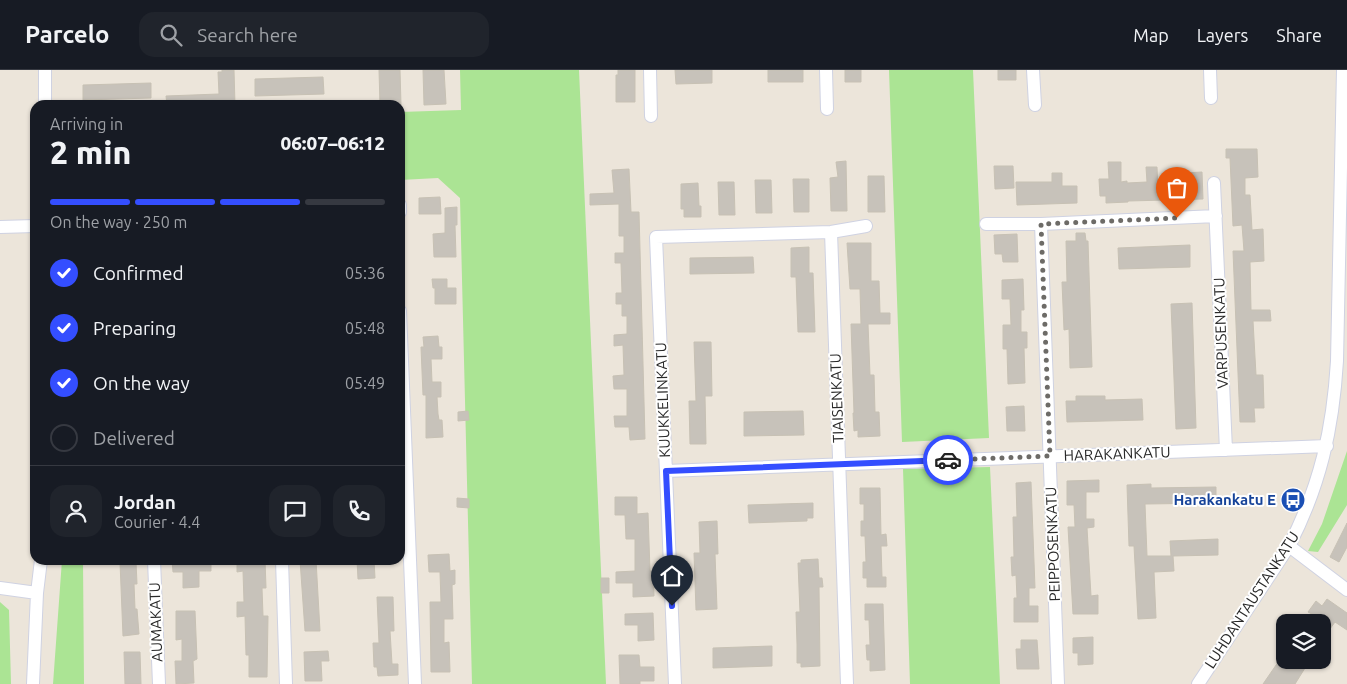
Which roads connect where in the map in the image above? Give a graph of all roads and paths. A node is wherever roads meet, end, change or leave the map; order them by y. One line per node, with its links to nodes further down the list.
1 (44, 70): 8 (street)
2 (650, 70): 11 (street)
3 (826, 70): 10 (street)
4 (1034, 70): 9 (street)
5 (1210, 70): 7 (street)
6 (1344, 70): 20 (street, LUHDANTAUSTANKATU)
7 (1211, 98)
8 (45, 100)
9 (1034, 105)
10 (827, 109)
11 (652, 116)
12 (1214, 183): 13 (street, VARPUSENKATU)
13 (1216, 216): 15 (street); 21 (street, VARPUSENKATU)
14 (986, 224): 15 (street)
15 (1041, 224): 22 (street, PEIPPOSENKATU)
16 (30, 226): 18 (street)
17 (866, 226): 19 (street)
18 (0, 227)
19 (831, 232): 23 (street, TIAISENKATU); 24 (street, KUUKKELINKATU)
20 (1327, 446): 21 (street, HARAKANKATU); 26 (street, LUHDANTAUSTANKATU)
21 (1226, 450): 22 (street, HARAKANKATU)
22 (1050, 456): 23 (street, HARAKANKATU); 39 (street, PEIPPOSENKATU)
23 (839, 464): 24 (street, HARAKANKATU); 38 (street, TIAISENKATU)
24 (666, 471): 37 (street, KUUKKELINKATU)
25 (405, 520): 36 (street)
26 (1289, 546): 31 (street); 40 (street, LUHDANTAUSTANKATU)
27 (40, 565): 32 (street)
28 (154, 565): 34 (street, AUMAKATU)
29 (282, 565): 35 (street)
30 (0, 588): 32 (street)
31 (1347, 590)
32 (37, 593): 33 (street)
33 (33, 684)
34 (159, 684)
35 (286, 684)
36 (415, 684)
37 (675, 684)
38 (846, 684)
39 (1058, 684)
40 (1198, 684)

